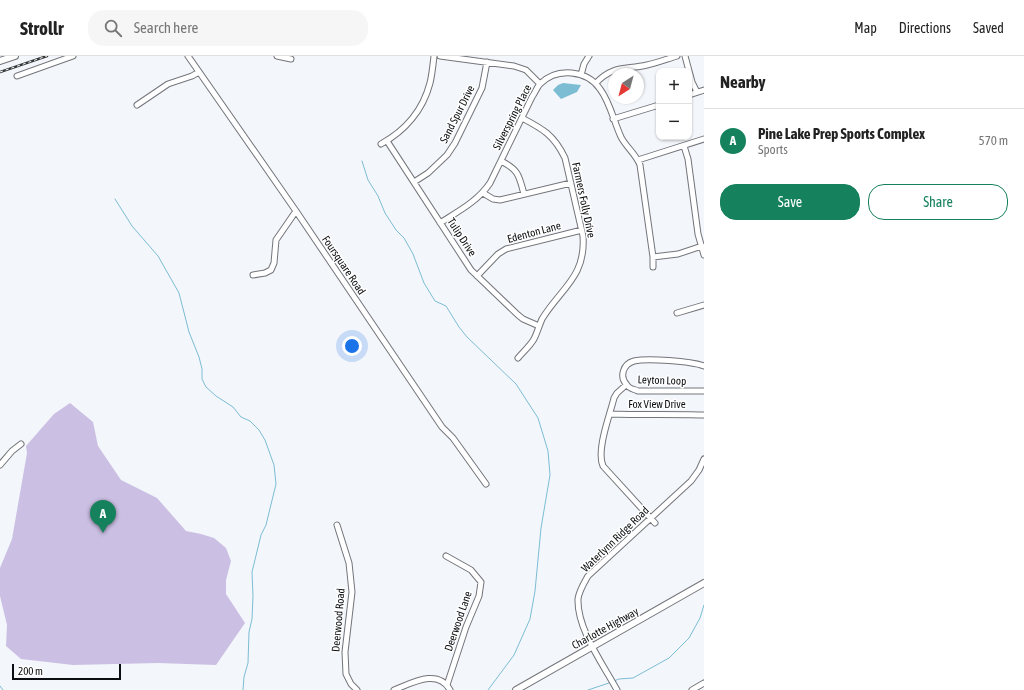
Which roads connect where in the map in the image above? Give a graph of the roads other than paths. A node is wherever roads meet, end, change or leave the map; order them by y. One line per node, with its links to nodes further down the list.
1 (15, 56): 11 (main road)
2 (73, 56): 15 (street)
3 (188, 56): 13 (street, Foursquare Road)
4 (277, 56): 10 (street)
5 (434, 56): 26 (street)
6 (440, 56): 12 (street)
7 (589, 56): 14 (street)
8 (678, 56): 17 (street)
9 (685, 56): 19 (street)
10 (291, 59)
11 (0, 61)
12 (487, 62): 16 (street); 31 (street, Sand Spur Drive)
13 (199, 72): 21 (street); 35 (street, Foursquare Road)
14 (581, 75): 16 (street, Silverspring Place); 17 (street, Silverspring Place)
15 (17, 76)
16 (540, 84): 23 (street, Silverspring Place)
17 (596, 84): 24 (street, Silverspring Place)
18 (704, 90): 19 (street)
19 (697, 92): 20 (street)
20 (692, 94)
21 (137, 105)
22 (656, 107): 24 (street)
23 (522, 118): 30 (street, Silverspring Place); 32 (street, Farmers Folly Drive)
24 (613, 119): 29 (street, Silverspring Place)
25 (704, 140): 28 (street)
26 (387, 141): 27 (street); 31 (street, Tulip Drive)
27 (381, 144)
28 (684, 146): 29 (street); 38 (street)
29 (638, 160): 40 (street, Silverspring Place)
30 (501, 161): 33 (street, Silverspring Place); 34 (street)
31 (414, 182): 36 (street, Tulip Drive)
32 (571, 183): 34 (street); 37 (street, Farmers Folly Drive)
33 (483, 193): 34 (street); 36 (street, Silverspring Place)
34 (524, 194)
35 (296, 211): 42 (street); 56 (street, Foursquare Road)
36 (440, 223): 43 (street, Tulip Drive)
37 (582, 230): 43 (street, Edenton Lane); 46 (street, Farmers Folly Drive)
38 (702, 246): 39 (street); 40 (street)
39 (704, 255)
40 (653, 257): 41 (street, Silverspring Place)
41 (653, 268)
42 (253, 275)
43 (477, 276): 46 (street, Tulip Drive)
44 (704, 305): 45 (street)
45 (677, 313)
46 (539, 326): 47 (street, Farmers Folly Drive)
47 (518, 358)
48 (704, 366): 49 (street, Leyton Loop)
49 (626, 385): 50 (street, Leyton Loop); 51 (street)
50 (704, 391)
51 (610, 414): 52 (street, Fox View Drive); 57 (street)
52 (704, 415)
53 (21, 444): 55 (street)
54 (704, 459): 57 (street, Waterlynn Ridge Road)
55 (0, 465)
56 (486, 484)
57 (651, 518): 58 (street); 62 (street, Waterlynn Ridge Road)
58 (655, 523)
59 (337, 526): 66 (street, Deerwood Road)
60 (446, 556): 64 (street, Deerwood Lane)
61 (704, 583): 62 (main road, Charlotte Highway)
62 (592, 646): 65 (street, Waterlynn Ridge Road); 68 (main road, Charlotte Highway)
63 (704, 683): 69 (street)
64 (448, 688): 67 (street)
65 (616, 688)
66 (357, 690)
67 (394, 690)
68 (516, 690)
69 (692, 690)

